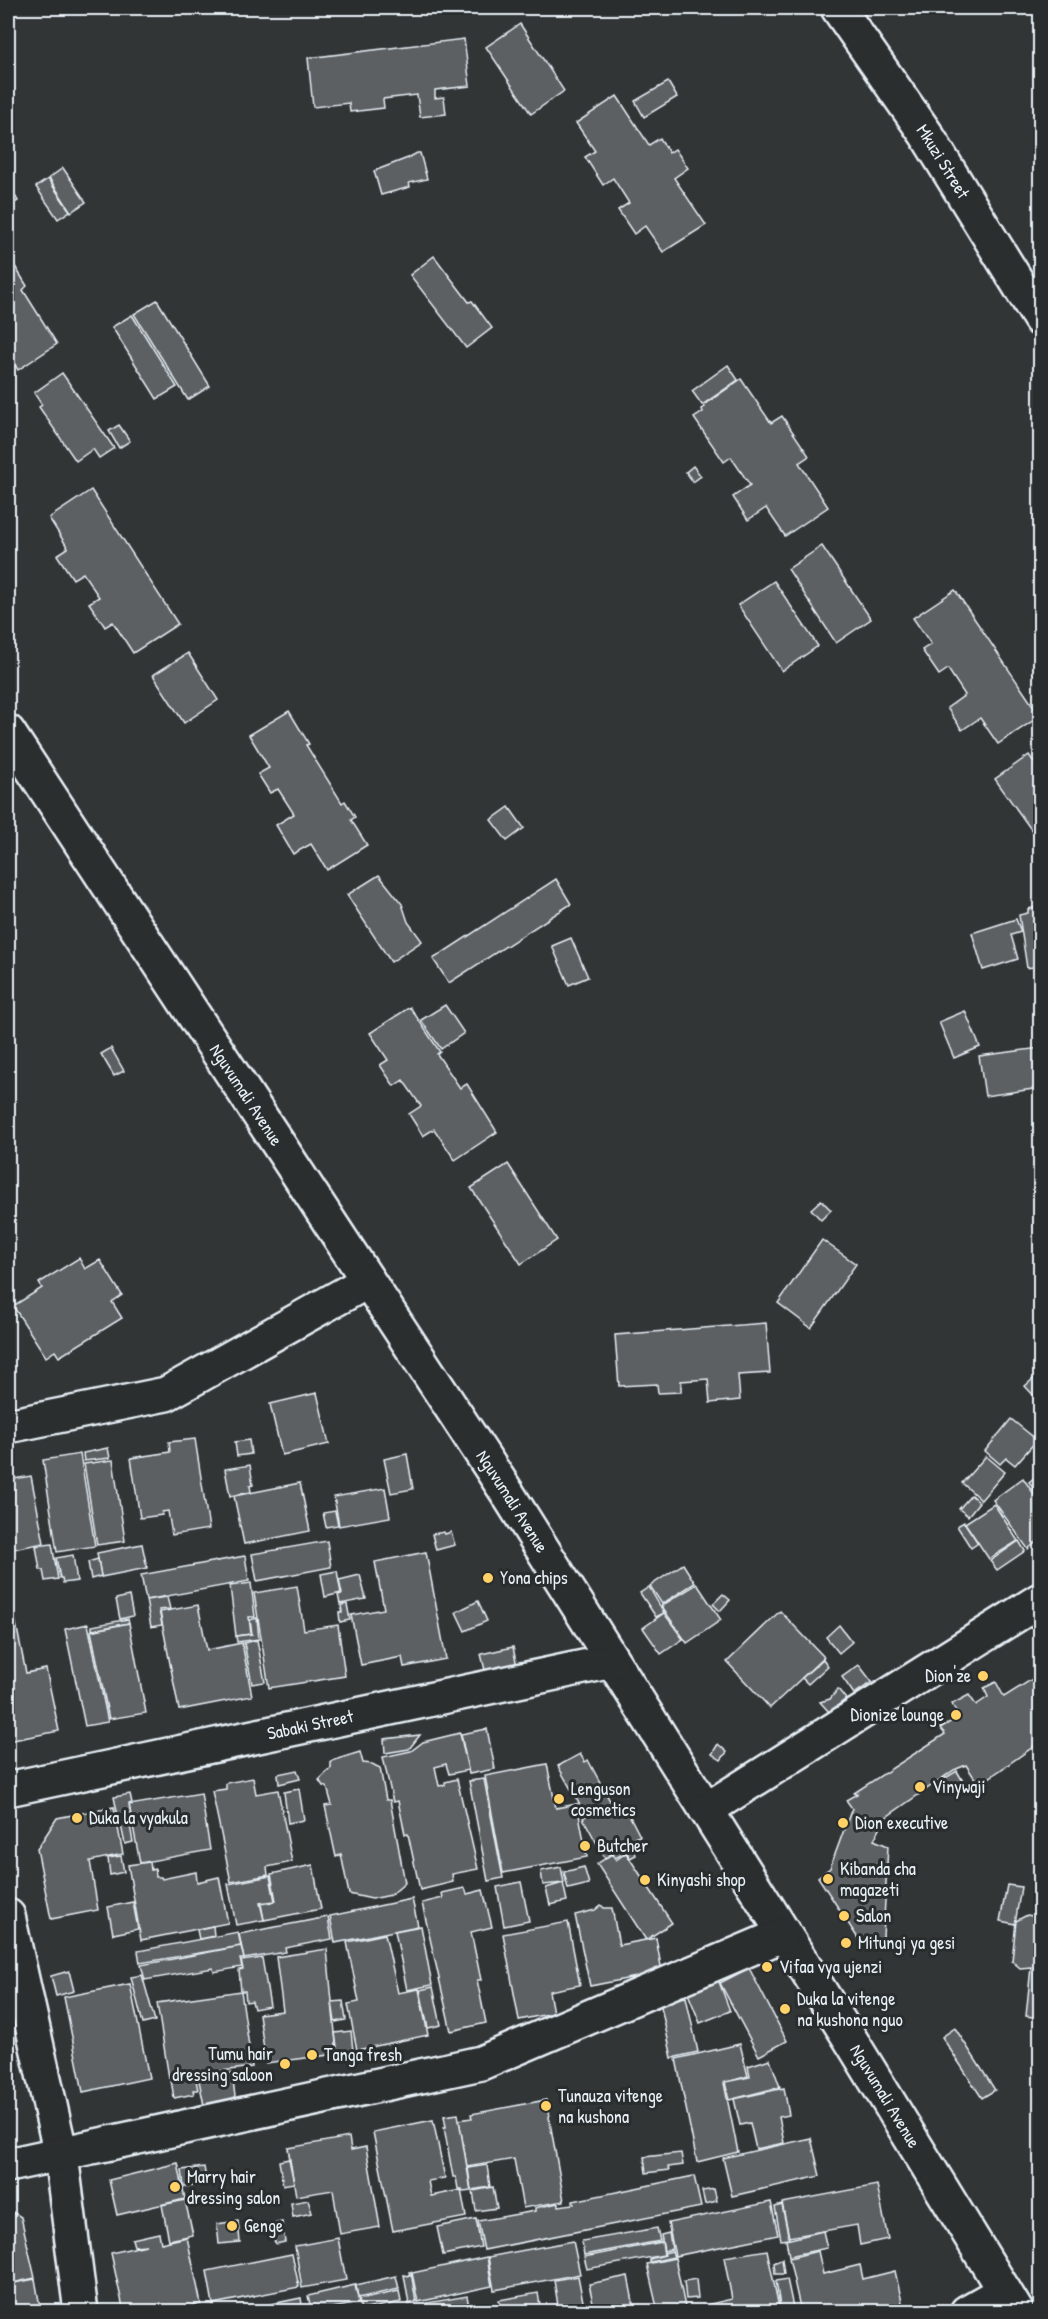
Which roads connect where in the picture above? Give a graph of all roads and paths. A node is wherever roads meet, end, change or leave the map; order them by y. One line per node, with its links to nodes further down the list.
1 (838, 8): 2 (street, Mkuzi Street)
2 (1041, 319)
3 (8, 732): 4 (street, Nguvumali Avenue)
4 (368, 1281): 5 (street); 7 (street, Nguvumali Avenue)
5 (8, 1426)
6 (1041, 1600): 9 (street)
7 (612, 1661): 8 (street, Sabaki Street); 9 (street, Nguvumali Avenue)
8 (8, 1789)
9 (706, 1810): 11 (street, Nguvumali Avenue)
10 (8, 1916): 12 (street)
11 (782, 1935): 12 (street); 14 (street, Nguvumali Avenue)
12 (61, 2154): 13 (street); 15 (street)
13 (8, 2164)
14 (1011, 2301): 16 (street)
15 (81, 2312)
16 (967, 2312)

